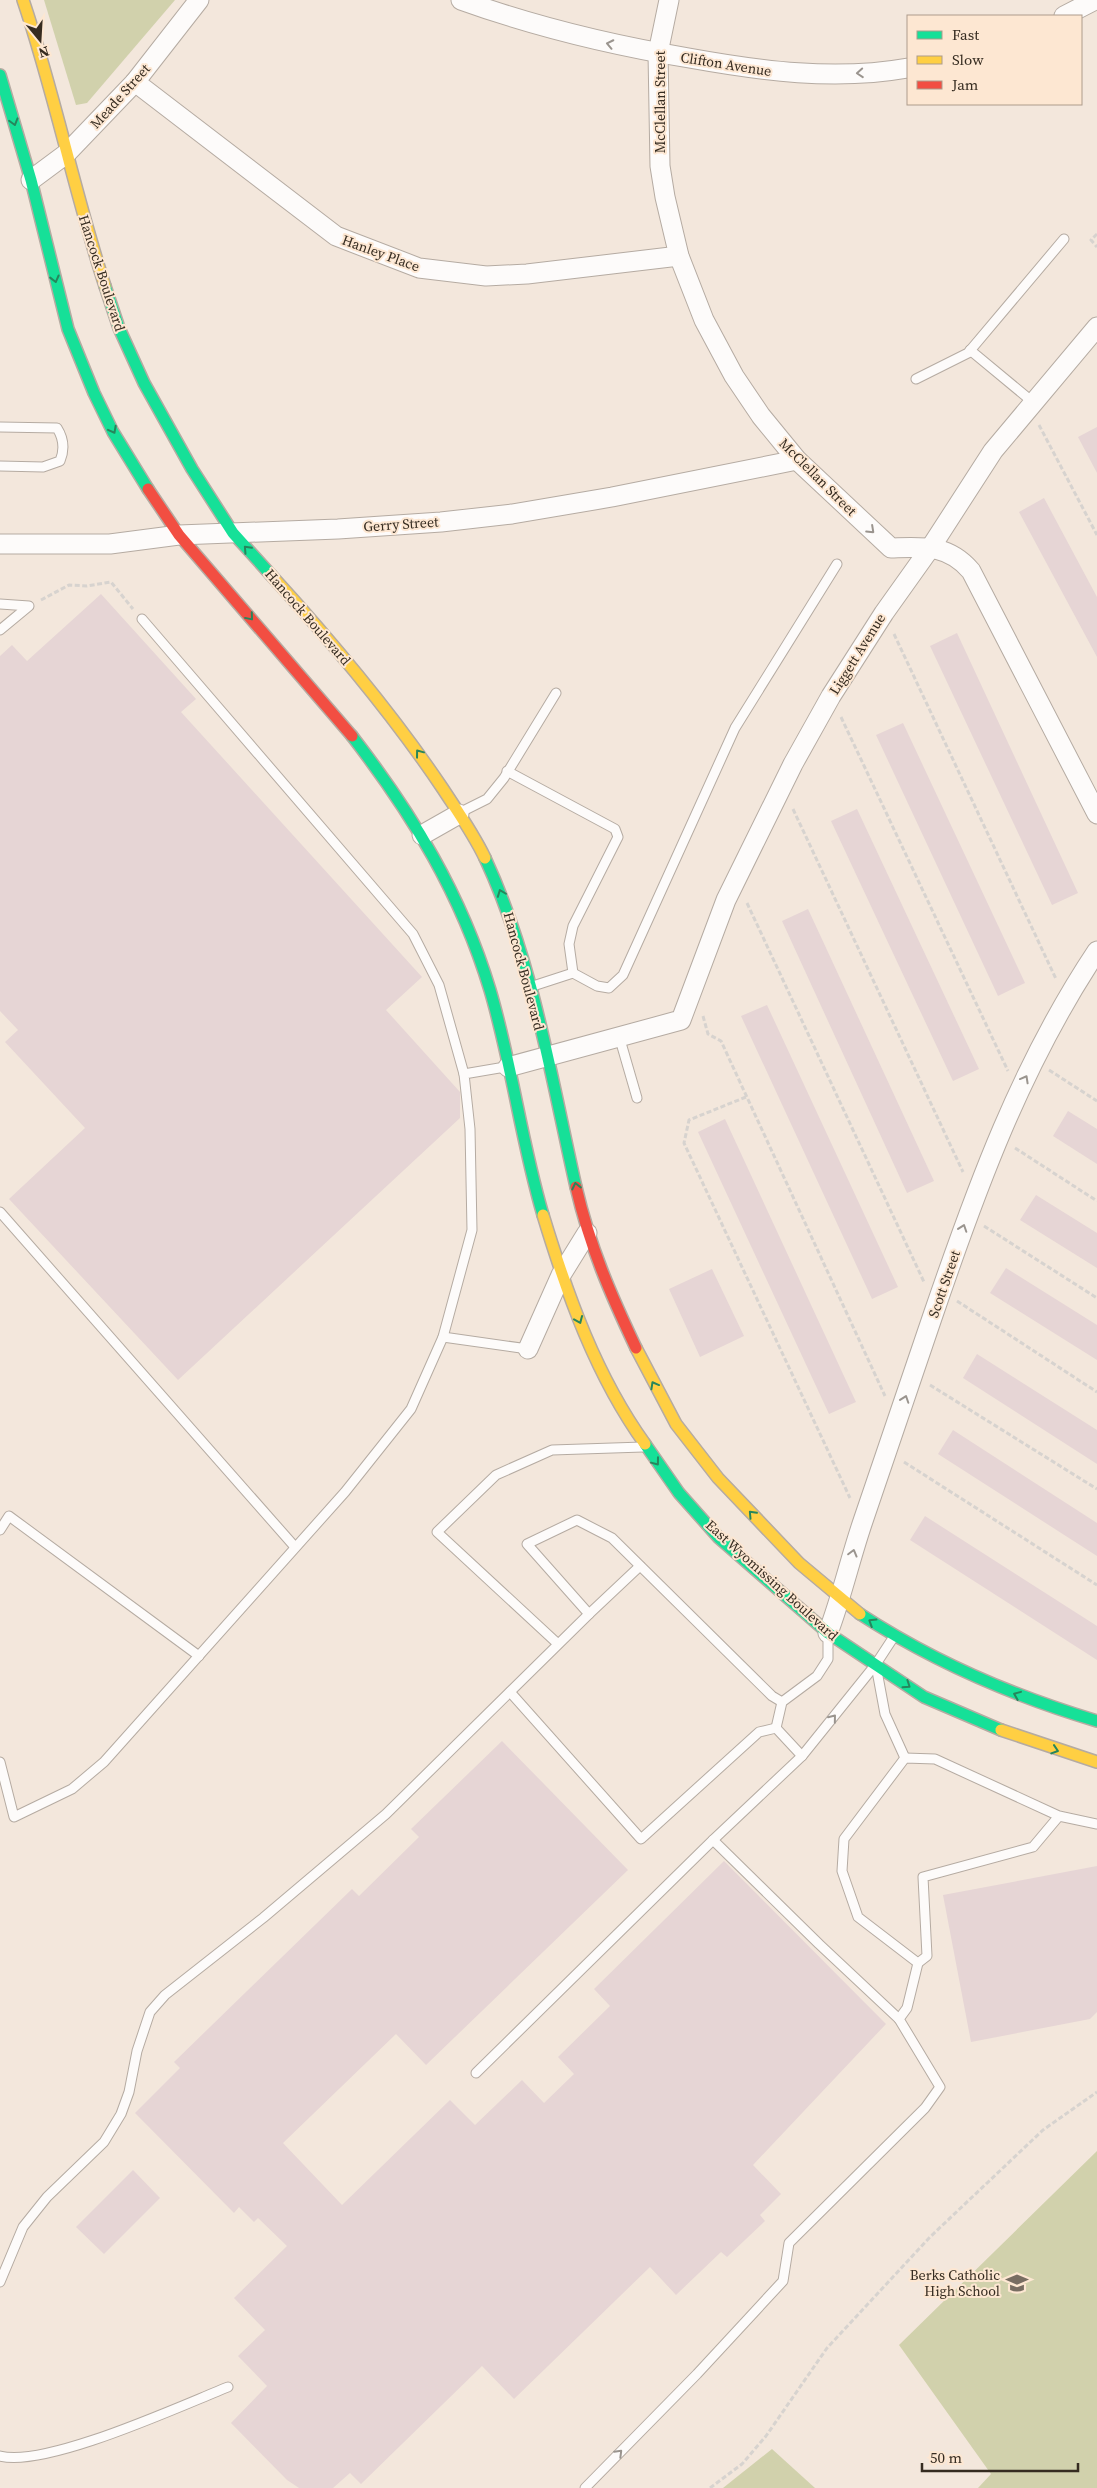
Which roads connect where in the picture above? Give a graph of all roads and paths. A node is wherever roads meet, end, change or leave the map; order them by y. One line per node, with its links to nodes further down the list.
1 (23, 0): 11 (street, Hancock Boulevard)
2 (199, 0): 10 (street, Meade Street)
3 (669, 0): 7 (street, McClellan Street)
4 (1095, 0): 6 (street)
5 (471, 2): 7 (street, Clifton Avenue, one-way to 5)
6 (1066, 15)
7 (658, 53): 8 (street, Clifton Avenue, one-way to 7); 16 (street, McClellan Street)
8 (907, 68)
9 (0, 75): 12 (street, one-way to 12)
10 (135, 82): 11 (street, Meade Street); 16 (street, Hanley Place)
11 (66, 154): 12 (street, Meade Street); 24 (street, Hancock Boulevard)
12 (31, 180): 25 (street, one-way to 25)
13 (1097, 234): 15 (path)
14 (1064, 239): 18 (lane)
15 (1097, 246)
16 (679, 256): 22 (street, McClellan Street)
17 (1097, 327): 20 (street, Liggett Avenue)
18 (970, 350): 19 (lane); 20 (lane)
19 (916, 379)
20 (1032, 405): 26 (path); 28 (street, Liggett Avenue)
21 (0, 426): 23 (lane)
22 (797, 460): 24 (street, Gerry Street); 28 (street, McClellan Street, one-way to 28)
23 (0, 466)
24 (233, 533): 25 (street, Gerry Street); 39 (street, Hancock Boulevard, one-way to 24)
25 (179, 535): 27 (street, Gerry Street); 41 (street, one-way to 41)
26 (1097, 535)
27 (0, 544)
28 (931, 547): 32 (street, Liggett Avenue); 40 (street, McClellan Street)
29 (837, 564): 44 (lane)
30 (0, 604): 31 (lane)
31 (29, 606): 33 (path); 34 (lane)
32 (884, 613): 36 (street, Liggett Avenue); 47 (path)
33 (142, 619): 52 (lane)
34 (0, 630)
35 (556, 693): 37 (lane)
36 (831, 696): 38 (street, Liggett Avenue); 53 (path)
37 (507, 771): 39 (lane); 44 (lane)
38 (782, 786): 42 (street, Liggett Avenue); 58 (path)
39 (459, 814): 41 (street); 46 (street, Hancock Boulevard, one-way to 39)
40 (1097, 814)
41 (422, 835): 51 (street)
42 (736, 879): 45 (street, Liggett Avenue); 65 (path)
43 (1097, 951): 47 (street, Scott Street)
44 (573, 973): 46 (lane)
45 (694, 985): 48 (street, Liggett Avenue); 54 (path)
46 (530, 987): 49 (street, Hancock Boulevard)
47 (1065, 1000): 50 (street, Scott Street)
48 (619, 1036): 49 (street); 55 (lane)
49 (546, 1056): 51 (street); 62 (street, Hancock Boulevard, one-way to 49)
50 (1035, 1061): 53 (street, Scott Street, one-way to 50); 56 (path)
51 (508, 1067): 52 (lane); 63 (street)
52 (464, 1074): 66 (lane)
53 (1018, 1092): 57 (street, Scott Street)
54 (746, 1097): 70 (path); 74 (path)
55 (637, 1098)
56 (1097, 1101)
57 (997, 1137): 58 (street, Scott Street); 59 (path)
58 (974, 1196): 61 (street, Scott Street)
59 (1097, 1201)
60 (0, 1212): 76 (lane)
61 (967, 1215): 64 (path); 65 (street, Scott Street, one-way to 61)
62 (587, 1233): 63 (street); 79 (street, one-way to 62)
63 (561, 1274): 67 (street); 71 (street, East Wyomissing Boulevard, one-way to 71)
64 (1097, 1298)
65 (938, 1299): 68 (street, Scott Street); 69 (path)
66 (442, 1337): 67 (lane); 76 (lane)
67 (528, 1349)
68 (913, 1373): 70 (street, Scott Street, one-way to 68); 73 (path)
69 (1097, 1392)
70 (897, 1421): 72 (street, Scott Street)
71 (645, 1447): 81 (street, East Wyomissing Boulevard, one-way to 81); 83 (lane)
72 (887, 1451): 74 (street, Scott Street); 78 (path)
73 (1097, 1489)
74 (862, 1523): 79 (street, Scott Street, one-way to 74)
75 (0, 1530): 84 (lane)
76 (295, 1547): 84 (lane)
77 (640, 1566): 80 (lane); 80 (lane); 87 (lane)
78 (1097, 1586)
79 (841, 1600): 81 (street, Scott Street); 82 (street, one-way to 79)
80 (589, 1614): 83 (lane)
81 (828, 1633): 85 (street, East Wyomissing Boulevard); 87 (lane)
82 (894, 1636): 85 (lane); 88 (street, one-way to 82)
83 (558, 1644): 86 (lane)
84 (199, 1656): 92 (lane)
85 (876, 1664): 90 (lane, one-way to 85); 91 (lane); 93 (street, East Wyomissing Boulevard, one-way to 93)
86 (510, 1692): 89 (lane); 101 (lane)
87 (782, 1702): 89 (lane)
88 (1097, 1721)
89 (776, 1728): 90 (lane)
90 (802, 1756): 96 (lane)
91 (905, 1758): 94 (lane); 97 (lane)
92 (0, 1762)
93 (1097, 1762)
94 (1059, 1816): 95 (lane); 97 (lane)
95 (1097, 1824)
96 (713, 1840): 98 (lane); 99 (lane)
97 (918, 1963): 98 (lane)
98 (899, 2019): 104 (lane, one-way to 98)
99 (476, 2073)
100 (1097, 2092): 105 (path)
101 (0, 2282)
102 (228, 2387): 103 (lane)
103 (0, 2456)
104 (585, 2488)
105 (710, 2488)

